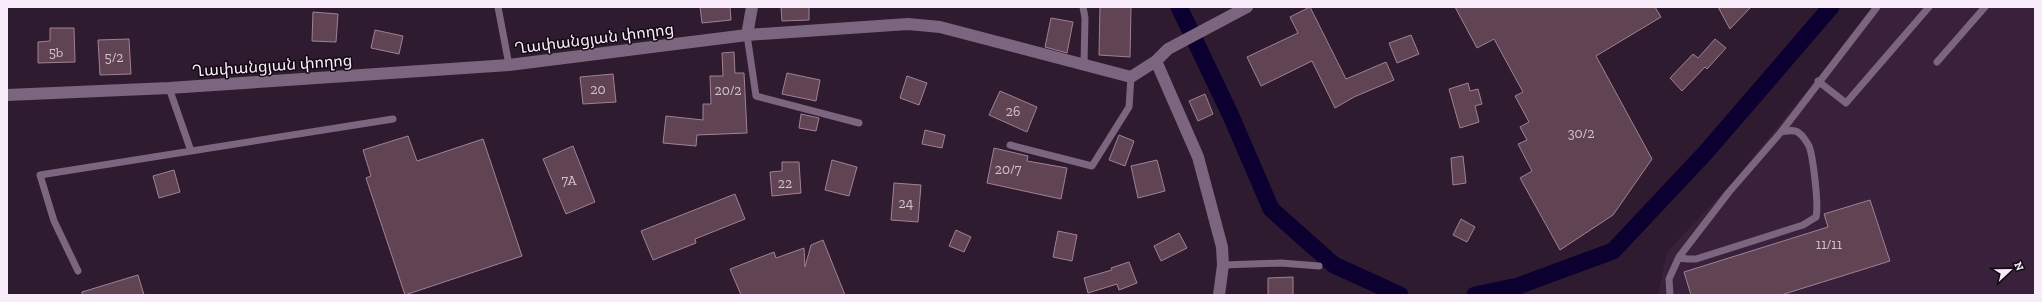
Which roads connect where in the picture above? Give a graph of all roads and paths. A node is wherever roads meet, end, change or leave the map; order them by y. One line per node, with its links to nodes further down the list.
1 (498, 7): 11 (lane)
2 (752, 7): 8 (street)
3 (1083, 7): 12 (lane)
4 (1246, 7): 9 (street)
5 (1877, 7): 14 (lane)
6 (1929, 7): 14 (lane)
7 (1985, 7): 10 (lane)
8 (747, 35): 11 (street, Ղափանցյան փողոց); 12 (street, Ղափանցյան փողոց); 18 (lane)
9 (1156, 62): 13 (street); 23 (street)
10 (1937, 62)
11 (509, 65): 15 (street, Ղափանցյան փողոց)
12 (1084, 65): 13 (street, Ղափանցյան փողոց)
13 (1131, 77): 20 (lane)
14 (1818, 81): 19 (lane)
15 (169, 88): 16 (street, Ղափանցյան փողոց); 21 (lane)
16 (7, 95)
17 (393, 119): 21 (lane)
18 (859, 123)
19 (1781, 132): 22 (lane); 22 (lane)
20 (1010, 145)
21 (191, 151): 25 (lane)
22 (1679, 256): 27 (lane)
23 (1223, 265): 24 (lane); 26 (street)
24 (1318, 266)
25 (78, 271)
26 (1219, 295)
27 (1670, 295)

